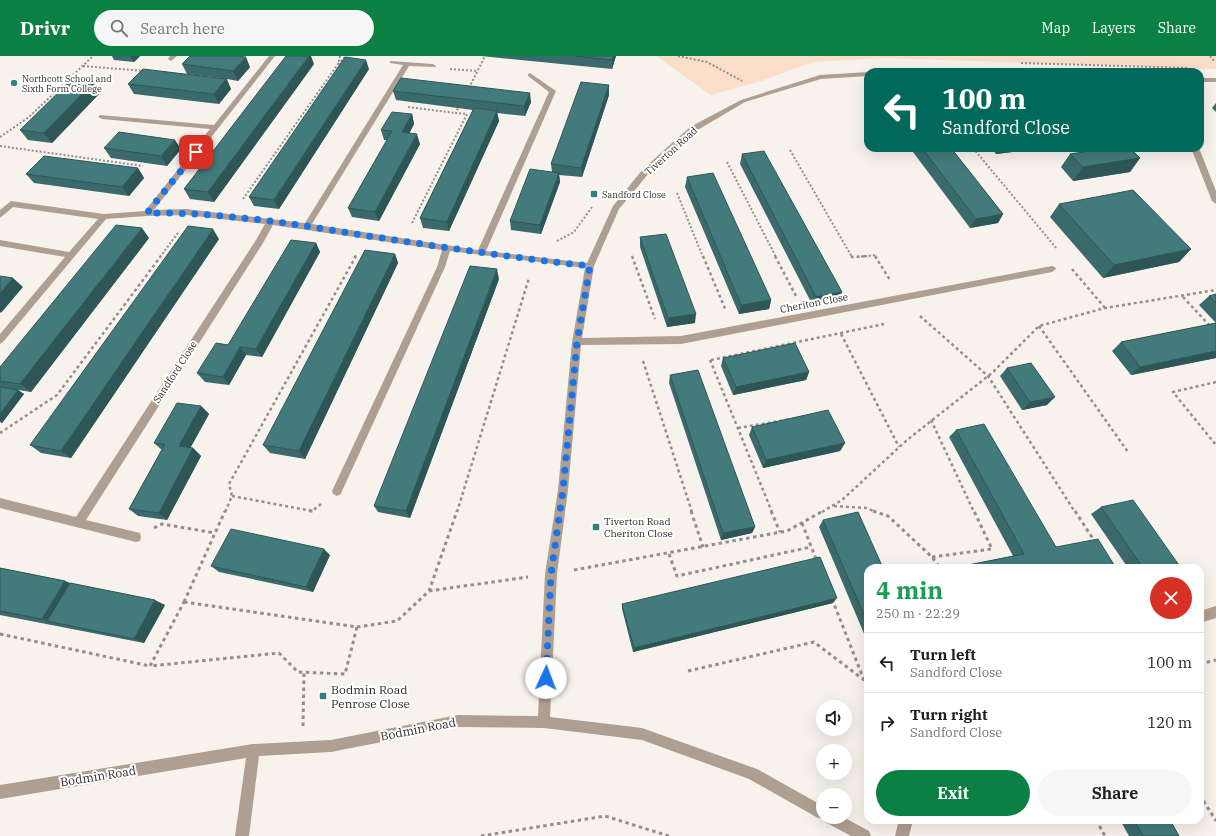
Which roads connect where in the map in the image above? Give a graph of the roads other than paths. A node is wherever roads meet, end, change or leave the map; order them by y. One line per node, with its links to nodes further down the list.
1 (272, 56): 10 (street)
2 (392, 62): 3 (street)
3 (407, 64): 4 (street); 17 (street)
4 (432, 66)
5 (864, 74): 22 (street, Tiverton Road)
6 (530, 75): 20 (street)
7 (1204, 80): 8 (street)
8 (1216, 80)
9 (102, 117): 10 (street)
10 (216, 127): 13 (street)
11 (1197, 152): 12 (street)
12 (1216, 201)
13 (147, 213): 15 (street); 16 (street)
14 (0, 215): 15 (street)
15 (104, 217): 21 (street)
16 (270, 222): 17 (street); 28 (street, Sandford Close)
17 (307, 226): 19 (street)
18 (0, 243): 21 (street)
19 (447, 248): 20 (street); 26 (street)
20 (481, 253): 22 (street)
21 (71, 254): 24 (street)
22 (590, 266): 25 (street, Tiverton Road)
23 (1052, 269): 25 (street, Cheriton Close)
24 (0, 340)
25 (577, 342): 32 (street, Tiverton Road)
26 (337, 491)
27 (0, 503): 28 (street)
28 (79, 522): 29 (street)
29 (136, 537)
30 (1216, 612): 31 (street)
31 (1204, 616)
32 (544, 722): 33 (street, Bodmin Road); 35 (street, Bodmin Road)
33 (253, 750): 34 (street, Bodmin Road); 38 (street)
34 (0, 792)
35 (816, 809)
36 (843, 824): 39 (street)
37 (905, 824): 40 (street)
38 (242, 836)
39 (864, 836)
40 (902, 836)

